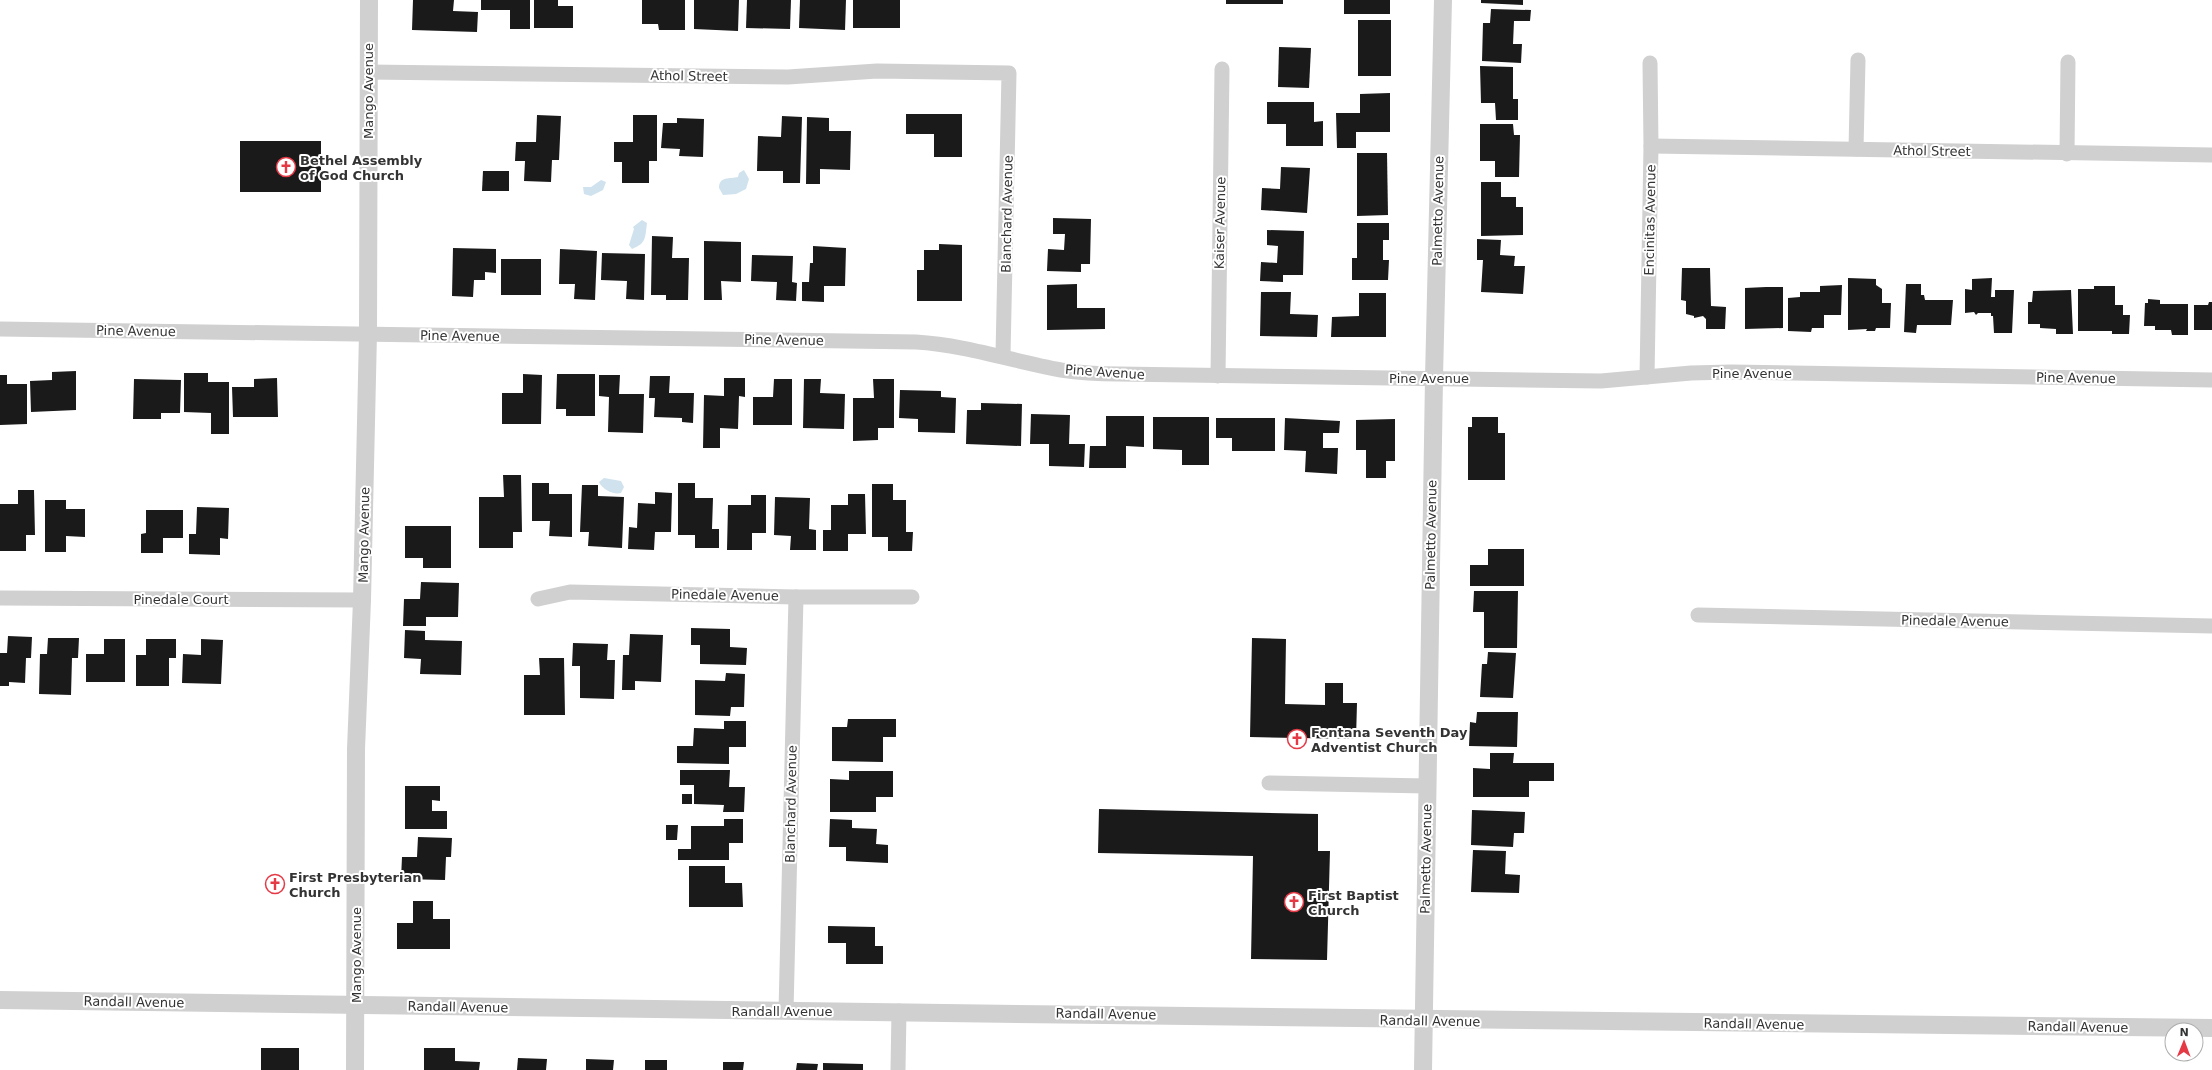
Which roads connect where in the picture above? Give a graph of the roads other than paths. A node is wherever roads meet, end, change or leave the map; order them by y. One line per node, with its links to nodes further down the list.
1 (369, 0): 7 (street, Mango Avenue)
2 (1443, 0): 18 (street, Palmetto Avenue)
3 (1858, 60): 10 (street)
4 (2068, 62): 11 (street)
5 (1650, 63): 9 (street, Encinitas Avenue)
6 (1222, 69): 16 (street, Kaiser Avenue)
7 (368, 72): 8 (street, Athol Street); 14 (street, Mango Avenue)
8 (1009, 73): 15 (street, Blanchard Avenue)
9 (1651, 146): 10 (street, Athol Street); 17 (street, Encinitas Avenue)
10 (1856, 149): 11 (street, Athol Street)
11 (2067, 154): 12 (street, Athol Street)
12 (2212, 155)
13 (0, 329): 14 (street, Pine Avenue)
14 (368, 333): 15 (street, Pine Avenue); 24 (street, Mango Avenue)
15 (1003, 355): 16 (street, Pine Avenue)
16 (1218, 376): 18 (street, Pine Avenue)
17 (1647, 377): 18 (street, Pine Avenue); 19 (street, Pine Avenue)
18 (1434, 378): 28 (street, Palmetto Avenue)
19 (2212, 380)
20 (796, 597): 21 (street, Pinedale Avenue); 23 (street, Pinedale Avenue); 31 (street, Blanchard Avenue)
21 (912, 597)
22 (0, 598): 24 (street, Pinedale Court)
23 (538, 599)
24 (362, 600): 30 (street, Mango Avenue)
25 (1698, 615): 26 (street, Pinedale Avenue)
26 (2212, 626)
27 (1269, 783): 28 (street)
28 (1427, 786): 33 (street, Palmetto Avenue)
29 (0, 1000): 30 (street, Randall Avenue)
30 (356, 1005): 31 (street, Randall Avenue); 35 (street, Mango Avenue)
31 (786, 1011): 32 (street, Randall Avenue)
32 (899, 1011): 33 (street, Randall Avenue); 36 (street)
33 (1424, 1020): 34 (street, Randall Avenue); 37 (street, Palmetto Avenue)
34 (2212, 1028)
35 (356, 1070)
36 (898, 1070)
37 (1423, 1070)

